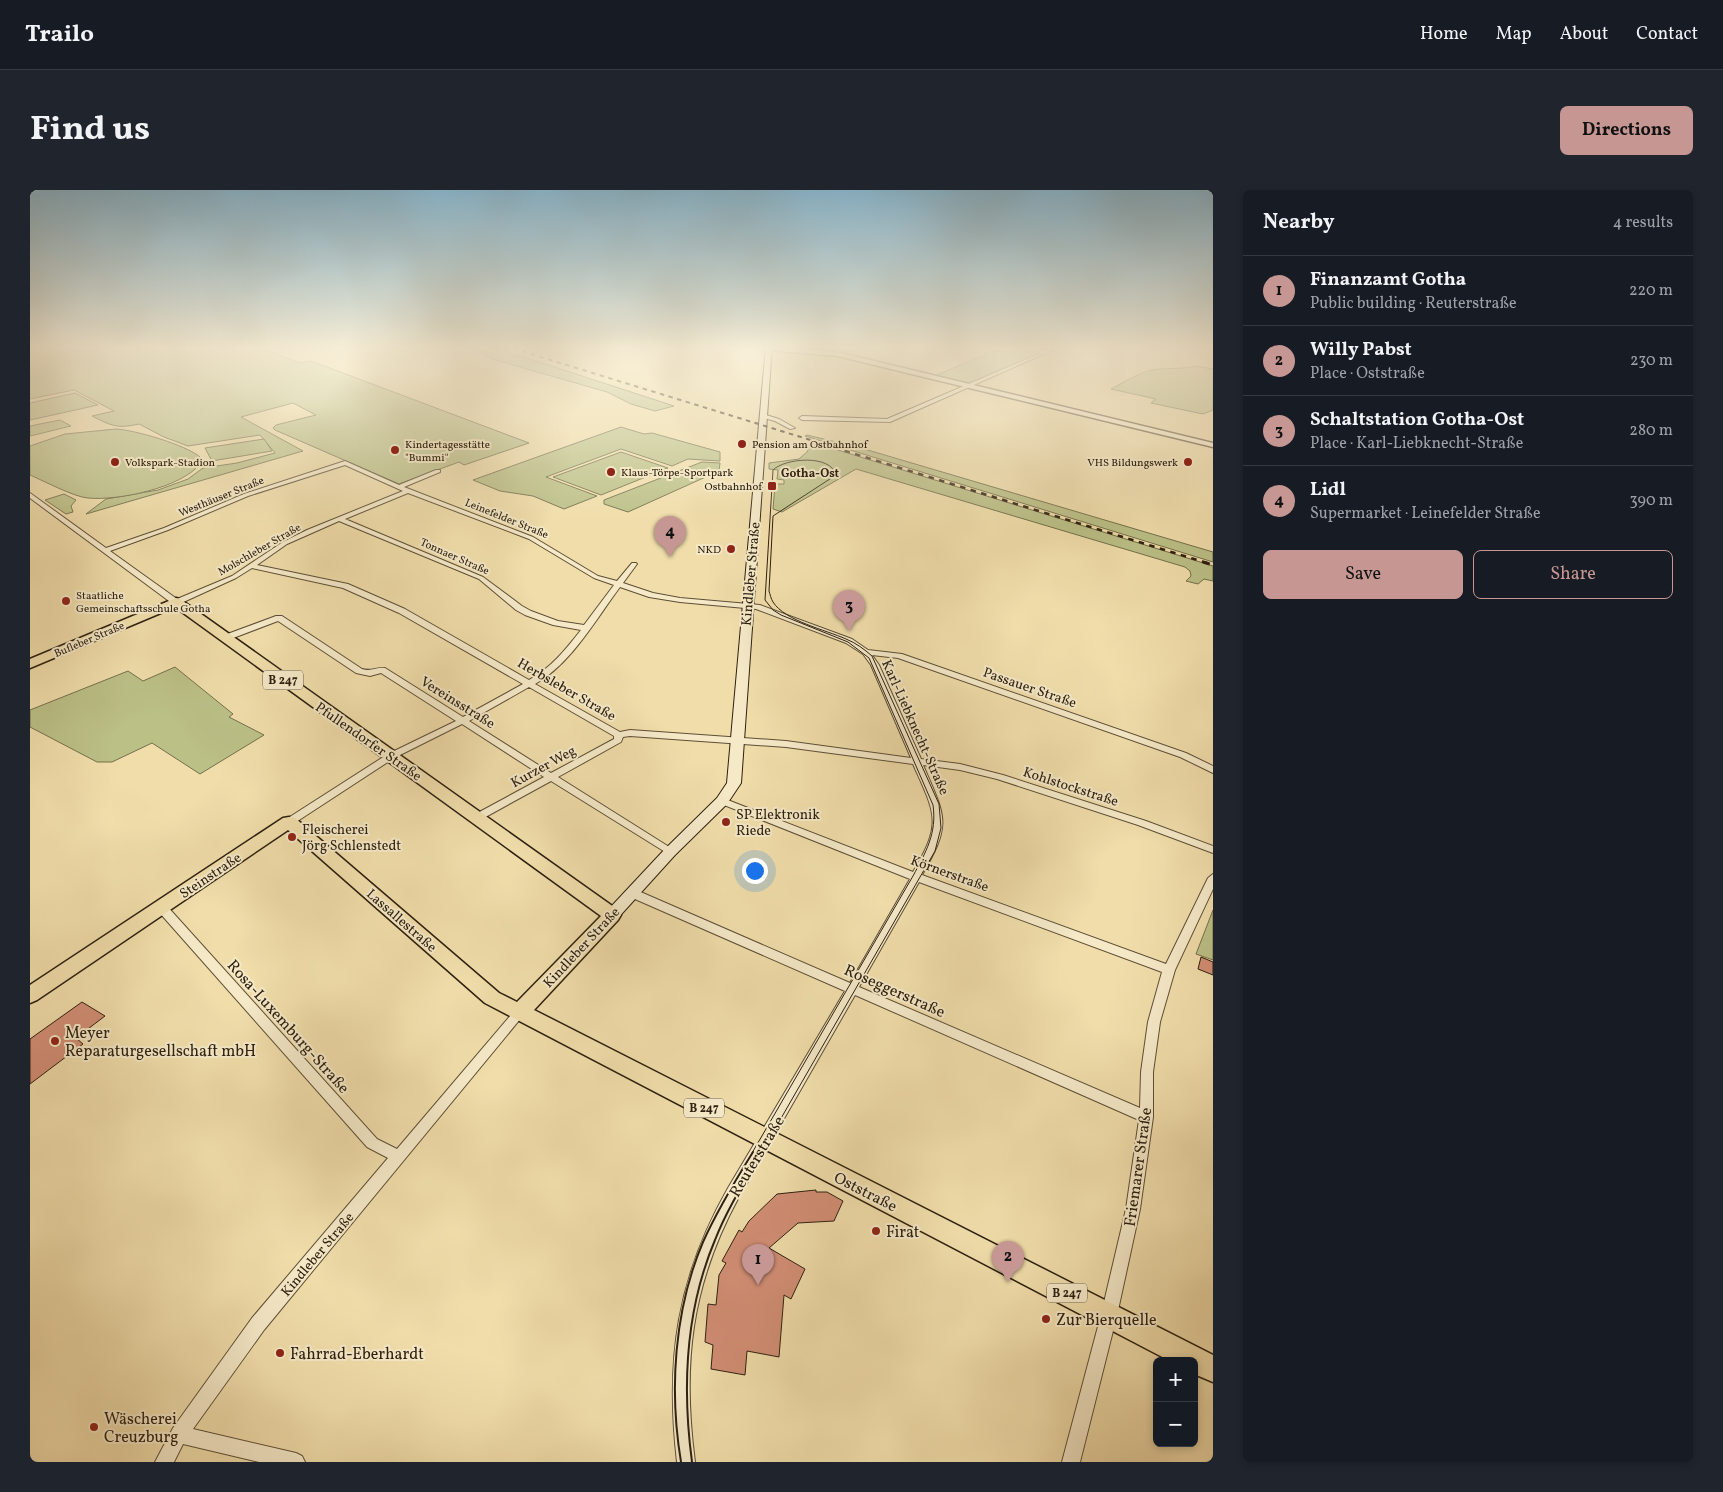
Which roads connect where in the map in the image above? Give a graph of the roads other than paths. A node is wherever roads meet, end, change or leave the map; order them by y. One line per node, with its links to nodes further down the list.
1 (764, 405): 19 (main road, Kindleber Straße)
2 (924, 405): 5 (street)
3 (1048, 405): 7 (street)
4 (766, 417): 6 (street)
5 (802, 418)
6 (792, 428)
7 (1213, 445)
8 (345, 463): 10 (street, Leinefelder Straße); 14 (street, Westhäuser Straße)
9 (438, 471): 10 (street)
10 (398, 487): 11 (street, Leinefelder Straße)
11 (408, 491): 13 (street, Molschleber Straße); 17 (street, Leinefelder Straße)
12 (30, 495): 14 (street, Pfullendorfer Straße)
13 (340, 519): 16 (street, Molschleber Straße); 20 (street, Tonnaer Straße)
14 (106, 550): 18 (street, Pfullendorfer Straße)
15 (634, 564): 17 (street, Steinstraße)
16 (253, 566): 18 (street, Molschleber Straße); 24 (street, Herbsleber Straße)
17 (618, 585): 19 (street, Leinefelder Straße); 20 (street, Steinstraße)
18 (176, 602): 21 (main road, Pfullendorfer Straße / B 247); 23 (main road, Bufleber Straße)
19 (747, 605): 22 (street, Karl-Liebknecht-Straße); 27 (main road, Kindleber Straße)
20 (585, 628): 24 (street, Steinstraße)
21 (225, 638): 25 (street, Vereinsstraße); 29 (main road, Pfullendorfer Straße / B 247)
22 (866, 652): 28 (street, Passauer Straße); 30 (street, Karl-Liebknecht-Straße)
23 (30, 664)
24 (530, 684): 25 (street, Steinstraße); 26 (street, Herbsleber Straße)
25 (462, 720): 29 (street, Steinstraße); 33 (street, Vereinsstraße)
26 (619, 735): 27 (street, Herbsleber Straße); 33 (street, Kurzer Weg)
27 (738, 742): 30 (street, Herbsleber Straße); 34 (main road, Kindleber Straße)
28 (1183, 755): 31 (street, Passauer Straße); 32 (street, Passauer Straße)
29 (391, 756): 35 (main road, Pfullendorfer Straße / B 247); 36 (street, Steinstraße)
30 (917, 762): 37 (street, Kohlstockstraße); 39 (street, Karl-Liebknecht-Straße)
31 (1213, 762)
32 (1213, 770)
33 (553, 777): 35 (street, Kurzer Weg); 38 (street, Vereinsstraße)
34 (722, 801): 38 (main road, Kindleber Straße); 39 (street, Körnerstraße)
35 (476, 818): 43 (main road, Pfullendorfer Straße / B 247)
36 (289, 822): 42 (main road, Steinstraße); 47 (main road, Lassallestraße / B 247)
37 (1213, 850)
38 (670, 852): 41 (main road, Kindleber Straße)
39 (916, 877): 44 (street, Körnerstraße); 45 (street, Reuterstraße)
40 (1213, 878): 44 (street, Friemarer Straße)
41 (632, 893): 43 (main road, Kindleber Straße); 45 (street, Roseggerstraße)
42 (162, 908): 46 (main road, Steinstraße); 50 (street, Rosa-Luxemburg-Straße)
43 (612, 915): 47 (main road, Kindleber Straße)
44 (1169, 970): 48 (street, Friemarer Straße)
45 (852, 989): 48 (street, Roseggerstraße); 49 (street, Reuterstraße)
46 (30, 995)
47 (520, 1012): 49 (main road, Oststraße / B 247); 50 (street, Kindleber Straße)
48 (1146, 1117): 51 (street, Friemarer Straße)
49 (766, 1140): 51 (main road, Oststraße / B 247); 56 (street, Reuterstraße)
50 (398, 1157): 53 (street, Kindleber Straße)
51 (1109, 1315): 52 (main road, Oststraße / B 247); 57 (street, Friemarer Straße)
52 (1213, 1369)
53 (179, 1434): 54 (street, Kindleber Straße); 55 (street)
54 (164, 1462)
55 (296, 1462)
56 (686, 1462)
57 (1071, 1462)

